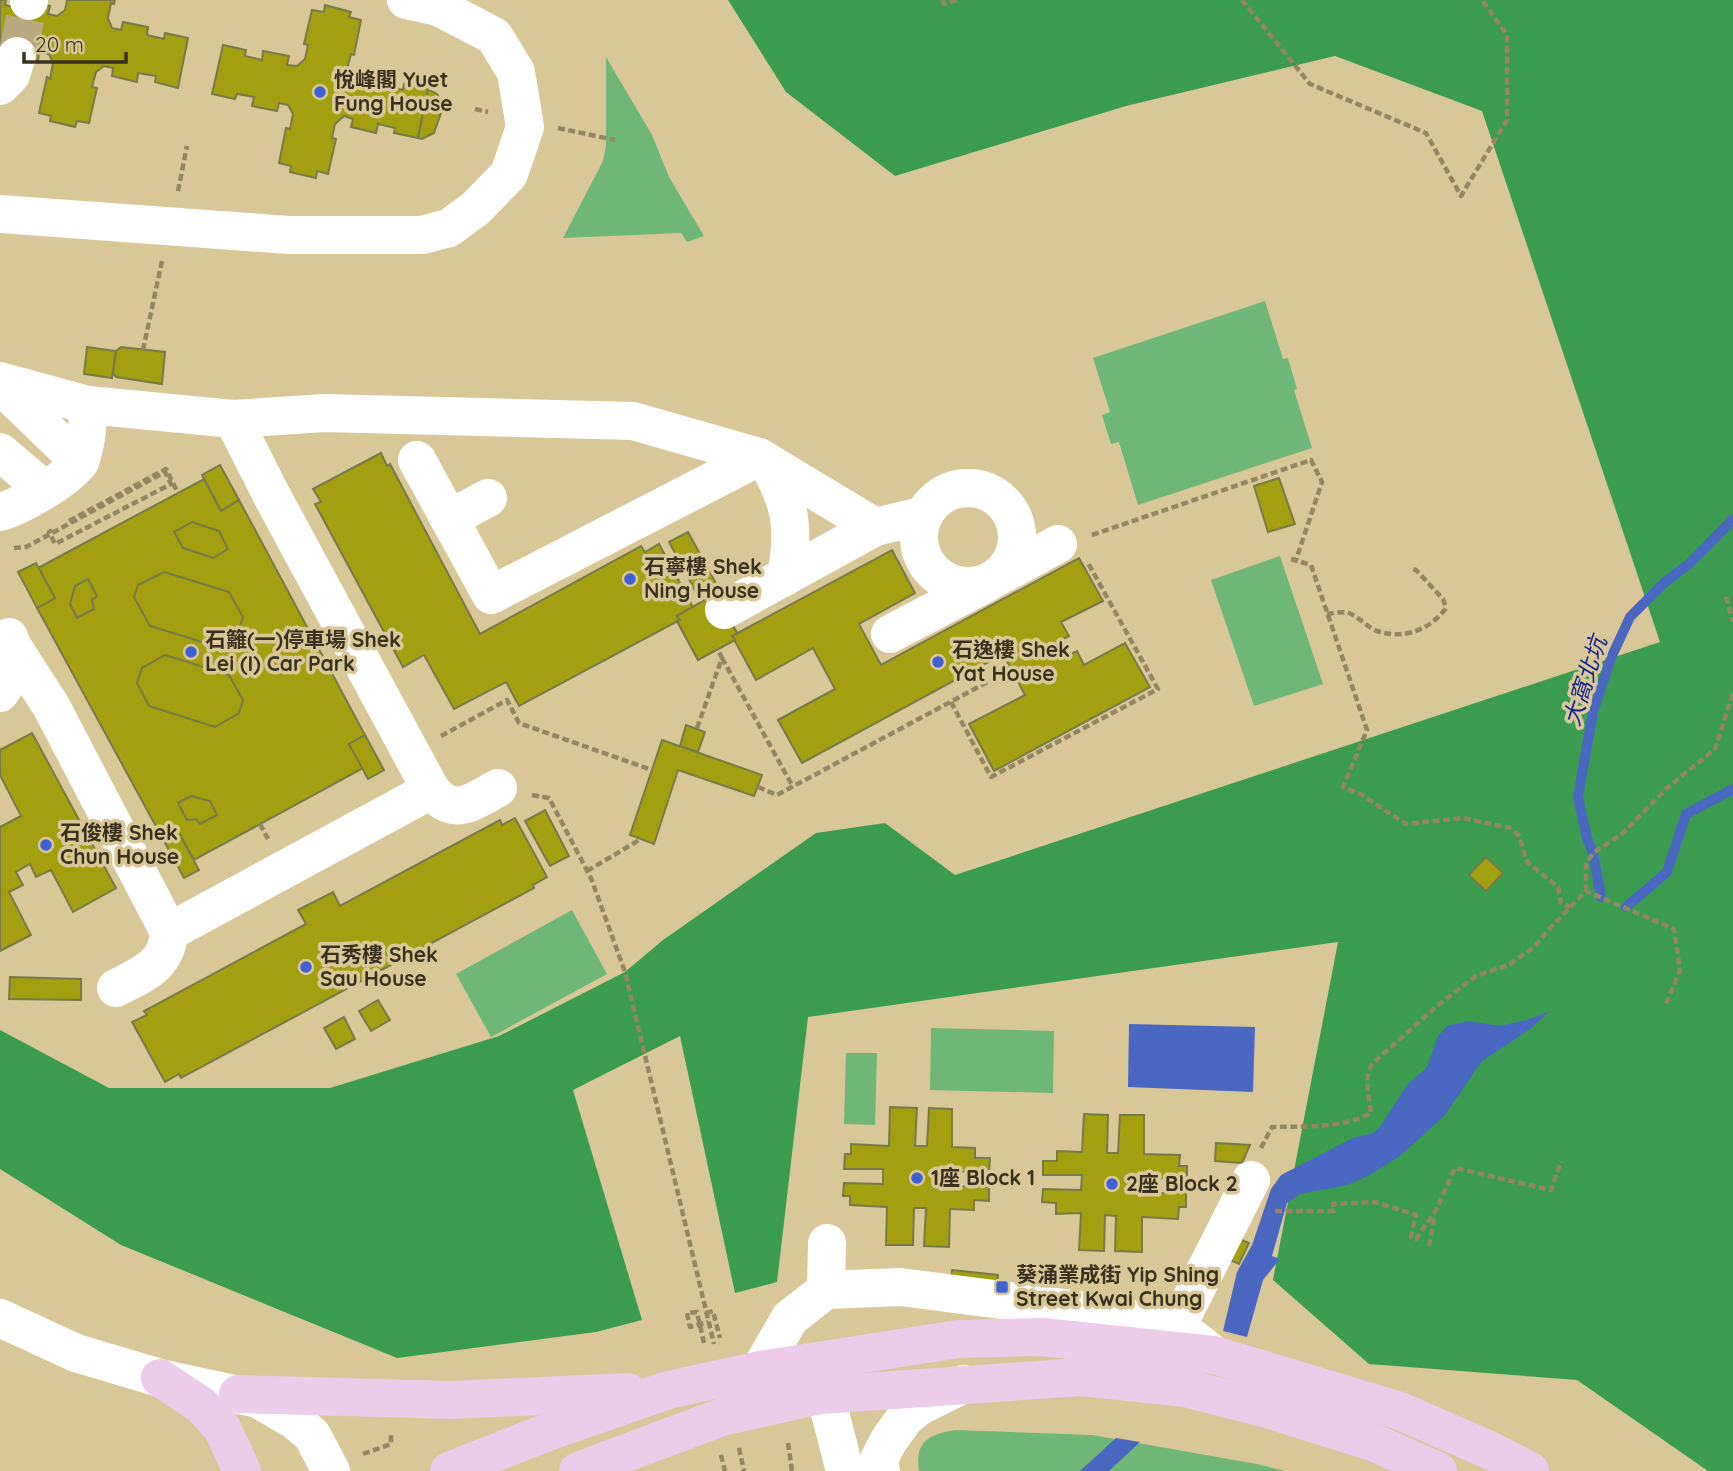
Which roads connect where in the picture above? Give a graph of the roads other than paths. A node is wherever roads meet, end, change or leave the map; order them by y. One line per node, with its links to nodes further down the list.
1 (406, 0): 2 (street)
2 (0, 214)
3 (0, 383): 4 (street); 10 (street)
4 (88, 405): 5 (street); 10 (street)
5 (233, 419): 8 (street); 23 (street)
6 (0, 420): 10 (street)
7 (0, 452): 10 (street)
8 (763, 459): 13 (street); 14 (street); 16 (street)
9 (417, 460): 13 (street)
10 (33, 491)
11 (488, 498): 13 (street)
12 (922, 516): 14 (street); 17 (street); 17 (street)
13 (449, 519)
14 (875, 527): 16 (street)
15 (1078, 547): 17 (street)
16 (786, 576): 18 (street)
17 (992, 580): 19 (street)
18 (724, 610)
19 (890, 634)
20 (7, 636): 21 (street); 24 (street)
21 (0, 693)
22 (498, 788): 23 (street)
23 (431, 790): 24 (street)
24 (169, 932): 25 (street)
25 (116, 988)
26 (1249, 1182): 30 (street)
27 (827, 1243): 28 (street)
28 (826, 1290): 30 (street); 32 (street)
29 (0, 1318): 33 (street)
30 (1176, 1329): 31 (street)
31 (1214, 1355): 32 (main road); 45 (main road)
32 (760, 1370): 35 (main road)
33 (160, 1378): 36 (street); 38 (main road)
34 (966, 1384): 37 (main road); 43 (street); 44 (main road)
35 (668, 1390): 36 (main road); 40 (main road)
36 (238, 1394): 39 (street)
37 (820, 1395): 41 (main road); 42 (street)
38 (242, 1471)
39 (331, 1471)
40 (449, 1471)
41 (578, 1471)
42 (845, 1471)
43 (881, 1471)
44 (1438, 1471)
45 (1530, 1471)

